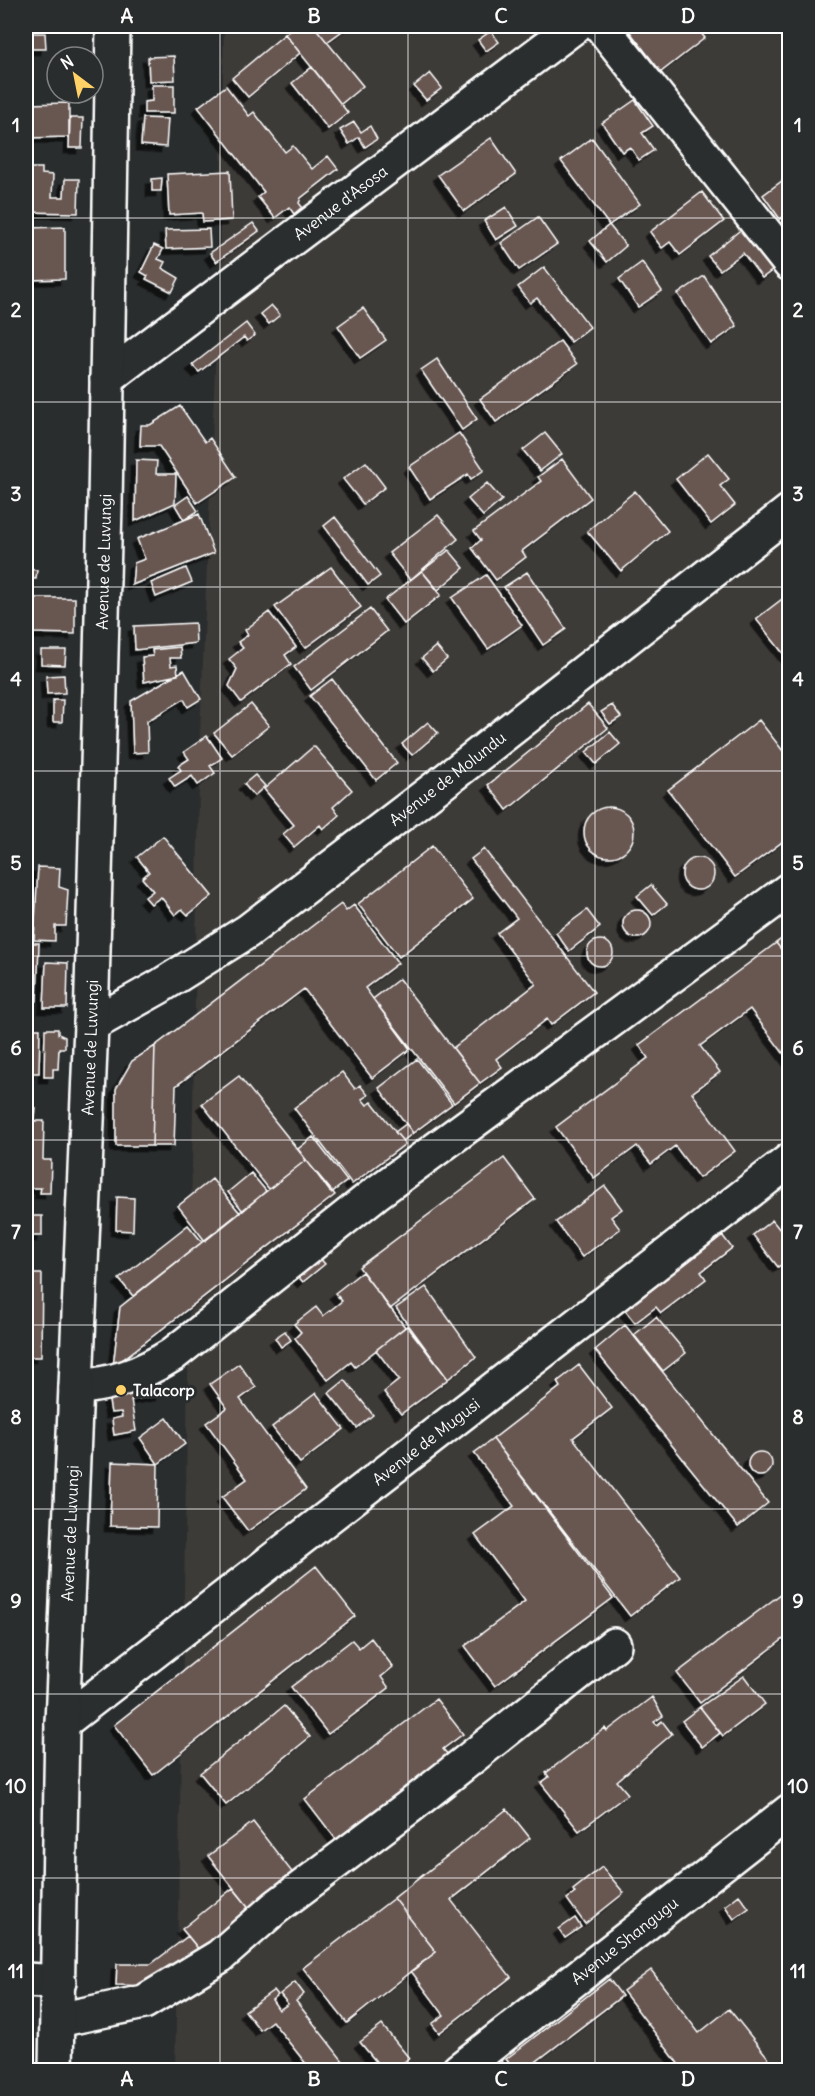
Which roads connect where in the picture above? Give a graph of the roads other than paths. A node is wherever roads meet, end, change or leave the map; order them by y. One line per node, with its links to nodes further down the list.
1 (113, 26): 5 (street, Avenue de Luvungi)
2 (575, 26): 5 (street, Avenue d'Asosa)
3 (602, 26): 4 (street)
4 (789, 264)
5 (107, 378): 8 (street, Avenue de Luvungi)
6 (789, 511): 8 (street, Avenue de Molundu)
7 (789, 889): 10 (street)
8 (91, 1025): 10 (street, Avenue de Luvungi)
9 (789, 1160): 12 (street, Avenue de Mugusi)
10 (76, 1388): 12 (street, Avenue de Luvungi)
11 (614, 1645): 16 (street)
12 (62, 1723): 15 (street, Avenue de Luvungi)
13 (789, 1811): 18 (street, Avenue Shangugu)
14 (26, 1980): 15 (street)
15 (59, 1982): 16 (street, Avenue de Luvungi)
16 (58, 2020): 17 (street, Avenue de Luvungi)
17 (56, 2070)
18 (459, 2070)

